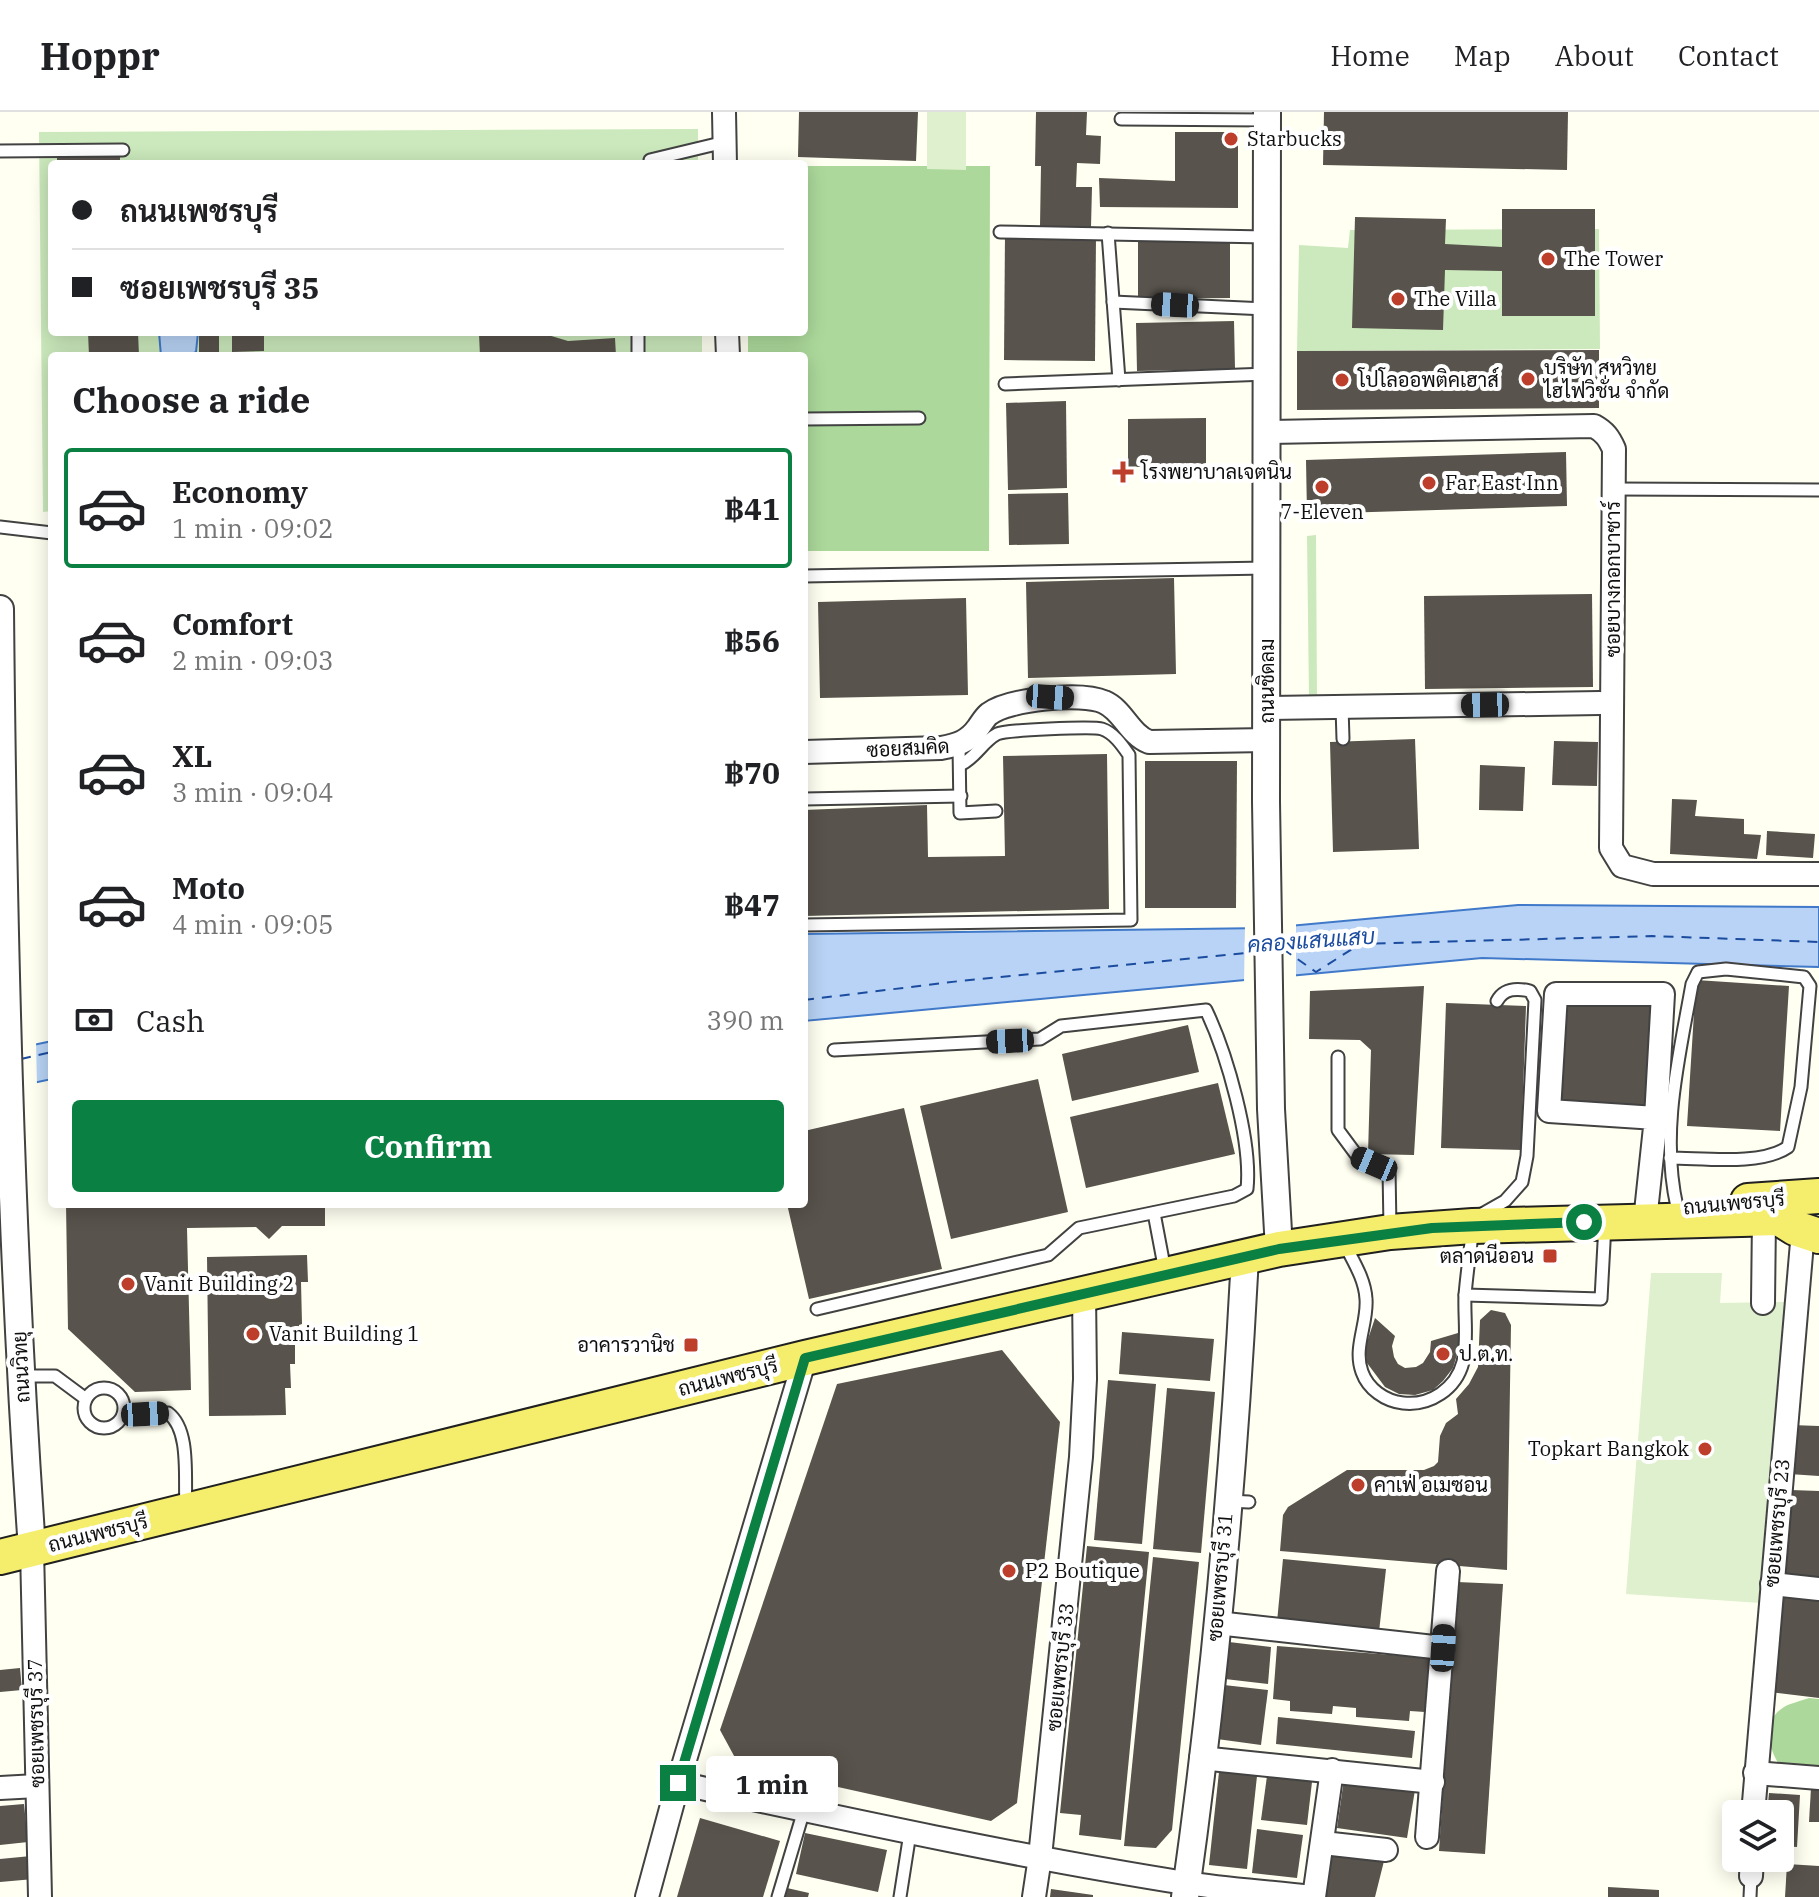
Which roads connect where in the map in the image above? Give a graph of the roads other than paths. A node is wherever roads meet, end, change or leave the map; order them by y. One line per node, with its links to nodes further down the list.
1 (724, 112): 6 (street)
2 (1267, 116): 3 (lane); 10 (street, ถนนชิดลม)
3 (1121, 119)
4 (123, 150): 5 (lane)
5 (0, 151)
6 (725, 153): 7 (lane)
7 (650, 160)
8 (1000, 232): 9 (lane)
9 (1108, 233): 10 (lane); 11 (lane)
10 (1267, 237): 12 (street, ถนนชิดลม)
11 (1113, 302): 12 (lane); 14 (lane)
12 (1267, 309): 13 (street, ถนนชิดลม)
13 (1267, 374): 14 (lane); 18 (street, ถนนชิดลม)
14 (1119, 380): 15 (lane)
15 (1005, 384)
16 (919, 418): 17 (lane)
17 (808, 419)
18 (1267, 432): 19 (street, ซอยบางกอกบาซาร์); 23 (street, ถนนชิดลม)
19 (1614, 489): 20 (lane); 38 (street, ซอยบางกอกบาซาร์)
20 (1819, 490)
21 (0, 527): 22 (lane)
22 (48, 533)
23 (1267, 568): 24 (lane); 29 (street, ถนนชิดลม)
24 (808, 576)
25 (0, 609): 26 (street, ถนนวิทยุ)
26 (0, 631): 34 (street, ถนนวิทยุ)
27 (1600, 703): 28 (street)
28 (1342, 707): 29 (street); 30 (lane)
29 (1267, 708): 31 (street, ถนนชิดลม)
30 (1343, 739)
31 (1267, 740): 33 (street, ซอยสมคิด); 54 (street, ถนนชิดลม)
32 (808, 752): 33 (street, ซอยสมคิด)
33 (959, 755): 35 (lane); 39 (lane)
34 (1, 778): 62 (street, ถนนวิทยุ)
35 (961, 796): 36 (lane); 37 (lane)
36 (808, 799)
37 (996, 811)
38 (1819, 874)
39 (808, 925)
40 (1497, 1001): 50 (lane)
41 (834, 1050): 46 (lane)
42 (1338, 1057): 51 (lane)
43 (1656, 1118): 43 (street); 47 (street)
44 (1670, 1158): 44 (lane); 47 (lane)
45 (1819, 1196): 47 (main road, ถนนเพชรบุรี)
46 (1154, 1213): 56 (lane); 60 (lane)
47 (1658, 1216): 48 (main road, ถนนเพชรบุรี); 49 (main road, ถนนเพชรบุรี)
48 (1764, 1218): 52 (main road, ถนนเพชรบุรี); 59 (street)
49 (1606, 1221): 50 (main road, ถนนเพชรบุรี); 58 (lane)
50 (1473, 1226): 51 (main road, ถนนเพชรบุรี); 58 (lane)
51 (1390, 1232): 53 (main road, ถนนเพชรบุรี)
52 (1811, 1234): 68 (street, ซอยเพชรบุรี 23)
53 (1342, 1239): 54 (main road, ถนนเพชรบุรี); 58 (lane)
54 (1279, 1249): 55 (main road, ถนนเพชรบุรี)
55 (1245, 1256): 56 (main road, ถนนเพชรบุรี); 70 (street, ซอยเพชรบุรี 31)
56 (1166, 1274): 57 (main road, ถนนเพชรบุรี)
57 (1084, 1293): 61 (main road, ถนนเพชรบุรี); 86 (street, ซอยเพชรบุรี 33)
58 (1465, 1295)
59 (1763, 1303)
60 (817, 1309)
61 (805, 1358): 65 (main road, ถนนเพชรบุรี); 77 (street)
62 (21, 1376): 63 (lane); 66 (street, ถนนวิทยุ)
63 (86, 1399): 64 (lane); 64 (lane)
64 (123, 1415): 65 (lane)
65 (186, 1511): 66 (main road, ถนนเพชรบุรี)
66 (16, 1553): 78 (street, ซอยเพชรบุรี 37)
67 (1448, 1571): 71 (street)
68 (1772, 1584): 69 (street); 74 (street, ซอยเพชรบุรี 23)
69 (1819, 1589)
70 (1217, 1623): 71 (street); 72 (street, ซอยเพชรบุรี 31)
71 (1443, 1648): 76 (street)
72 (1201, 1758): 73 (street); 87 (street, ซอยเพชรบุรี 31)
73 (1332, 1770): 76 (street); 84 (street)
74 (1755, 1773): 75 (street); 80 (street, ซอยเพชรบุรี 23)
75 (1819, 1778)
76 (1433, 1782): 83 (street)
77 (678, 1783): 81 (street); 89 (street)
78 (37, 1786): 79 (street); 88 (street, ซอยเพชรบุรี 37)
79 (0, 1788)
80 (1754, 1800)
81 (804, 1810): 82 (street); 90 (lane)
82 (910, 1833): 86 (street); 91 (lane)
83 (1427, 1837)
84 (1323, 1843): 85 (street); 93 (street)
85 (1386, 1850)
86 (1040, 1857): 87 (street); 92 (street, ซอยเพชรบุรี 33)
87 (1186, 1890): 93 (street)
88 (40, 1897)
89 (647, 1897)
90 (778, 1897)
91 (900, 1897)
92 (1034, 1897)
93 (1313, 1897)

